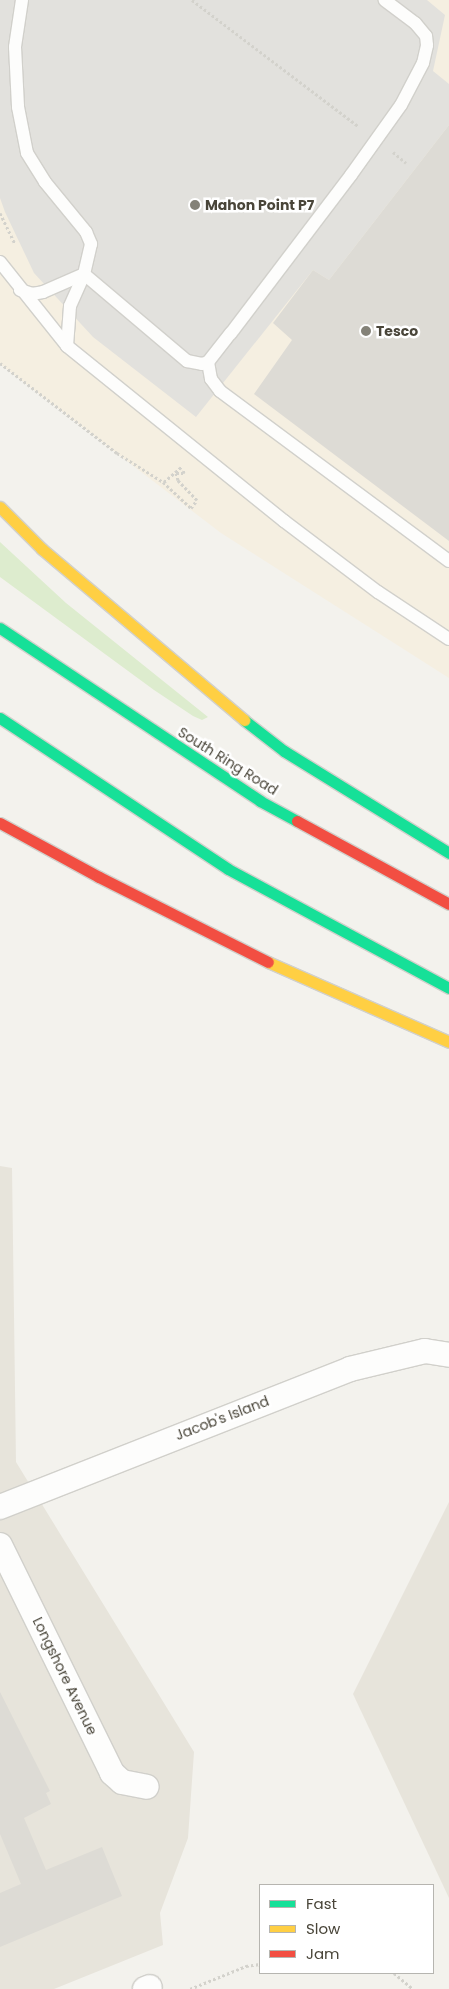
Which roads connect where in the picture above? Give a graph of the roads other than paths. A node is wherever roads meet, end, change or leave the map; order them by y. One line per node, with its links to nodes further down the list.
1 (22, 0): 4 (lane)
2 (385, 0): 7 (lane)
3 (0, 262): 5 (lane)
4 (84, 274): 5 (lane); 6 (lane); 7 (lane)
5 (20, 290): 6 (lane)
6 (67, 346): 11 (lane)
7 (208, 362): 9 (lane)
8 (0, 508): 14 (highway)
9 (449, 561)
10 (0, 628): 15 (highway, South Ring Road)
11 (449, 639)
12 (0, 718): 16 (highway)
13 (0, 823): 17 (highway)
14 (449, 853)
15 (449, 904)
16 (449, 988)
17 (449, 1042)
18 (449, 1342): 19 (street)
19 (425, 1351): 20 (street, Jacob's Island); 21 (street, Jacob's Island)
20 (449, 1355)
21 (0, 1507)
22 (0, 1545): 23 (street, Longshore Avenue)
23 (147, 1787)

